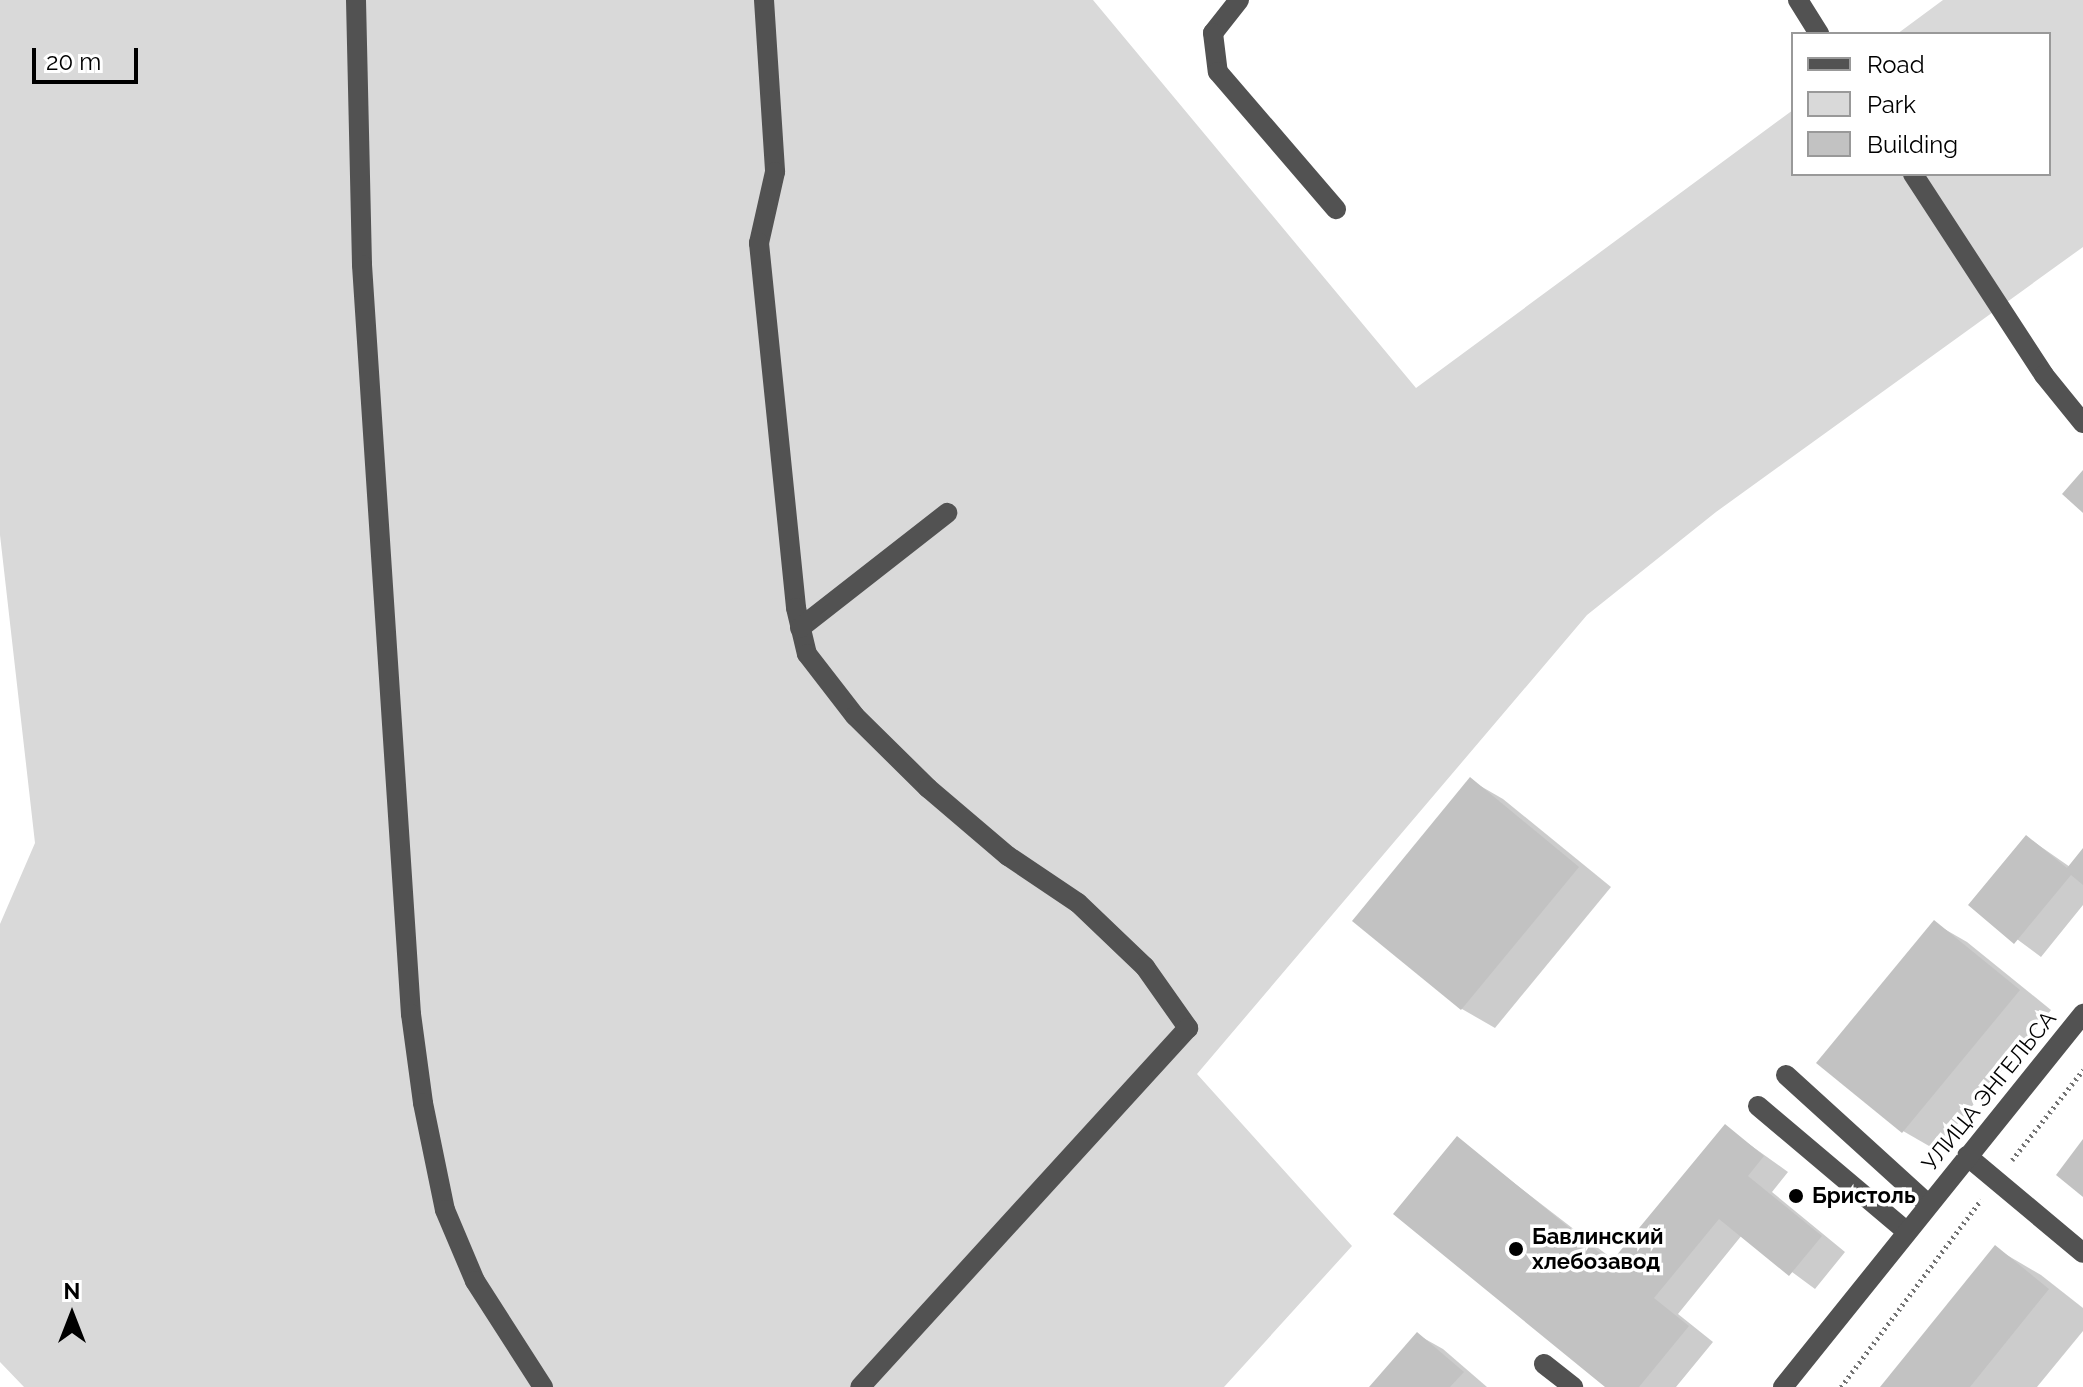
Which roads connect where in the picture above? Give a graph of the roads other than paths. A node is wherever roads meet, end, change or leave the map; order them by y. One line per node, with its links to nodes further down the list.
1 (356, 0): 19 (street)
2 (764, 0): 10 (street)
3 (1239, 0): 7 (street)
4 (1798, 0): 5 (street)
5 (1818, 32)
6 (1914, 176): 8 (street)
7 (1336, 209)
8 (2083, 423)
9 (947, 513): 10 (street)
10 (800, 628): 20 (street)
11 (2083, 1014): 14 (street, УЛИЦА ЭНГЕЛЬСА)
12 (1786, 1075): 15 (street)
13 (1758, 1106): 16 (street)
14 (1967, 1156): 15 (street, УЛИЦА ЭНГЕЛЬСА); 17 (street)
15 (1928, 1204): 16 (street, УЛИЦА ЭНГЕЛЬСА)
16 (1906, 1231): 22 (street, УЛИЦА ЭНГЕЛЬСА)
17 (2083, 1253)
18 (1544, 1364): 21 (street)
19 (543, 1387)
20 (860, 1387)
21 (1573, 1387)
22 (1783, 1387)

